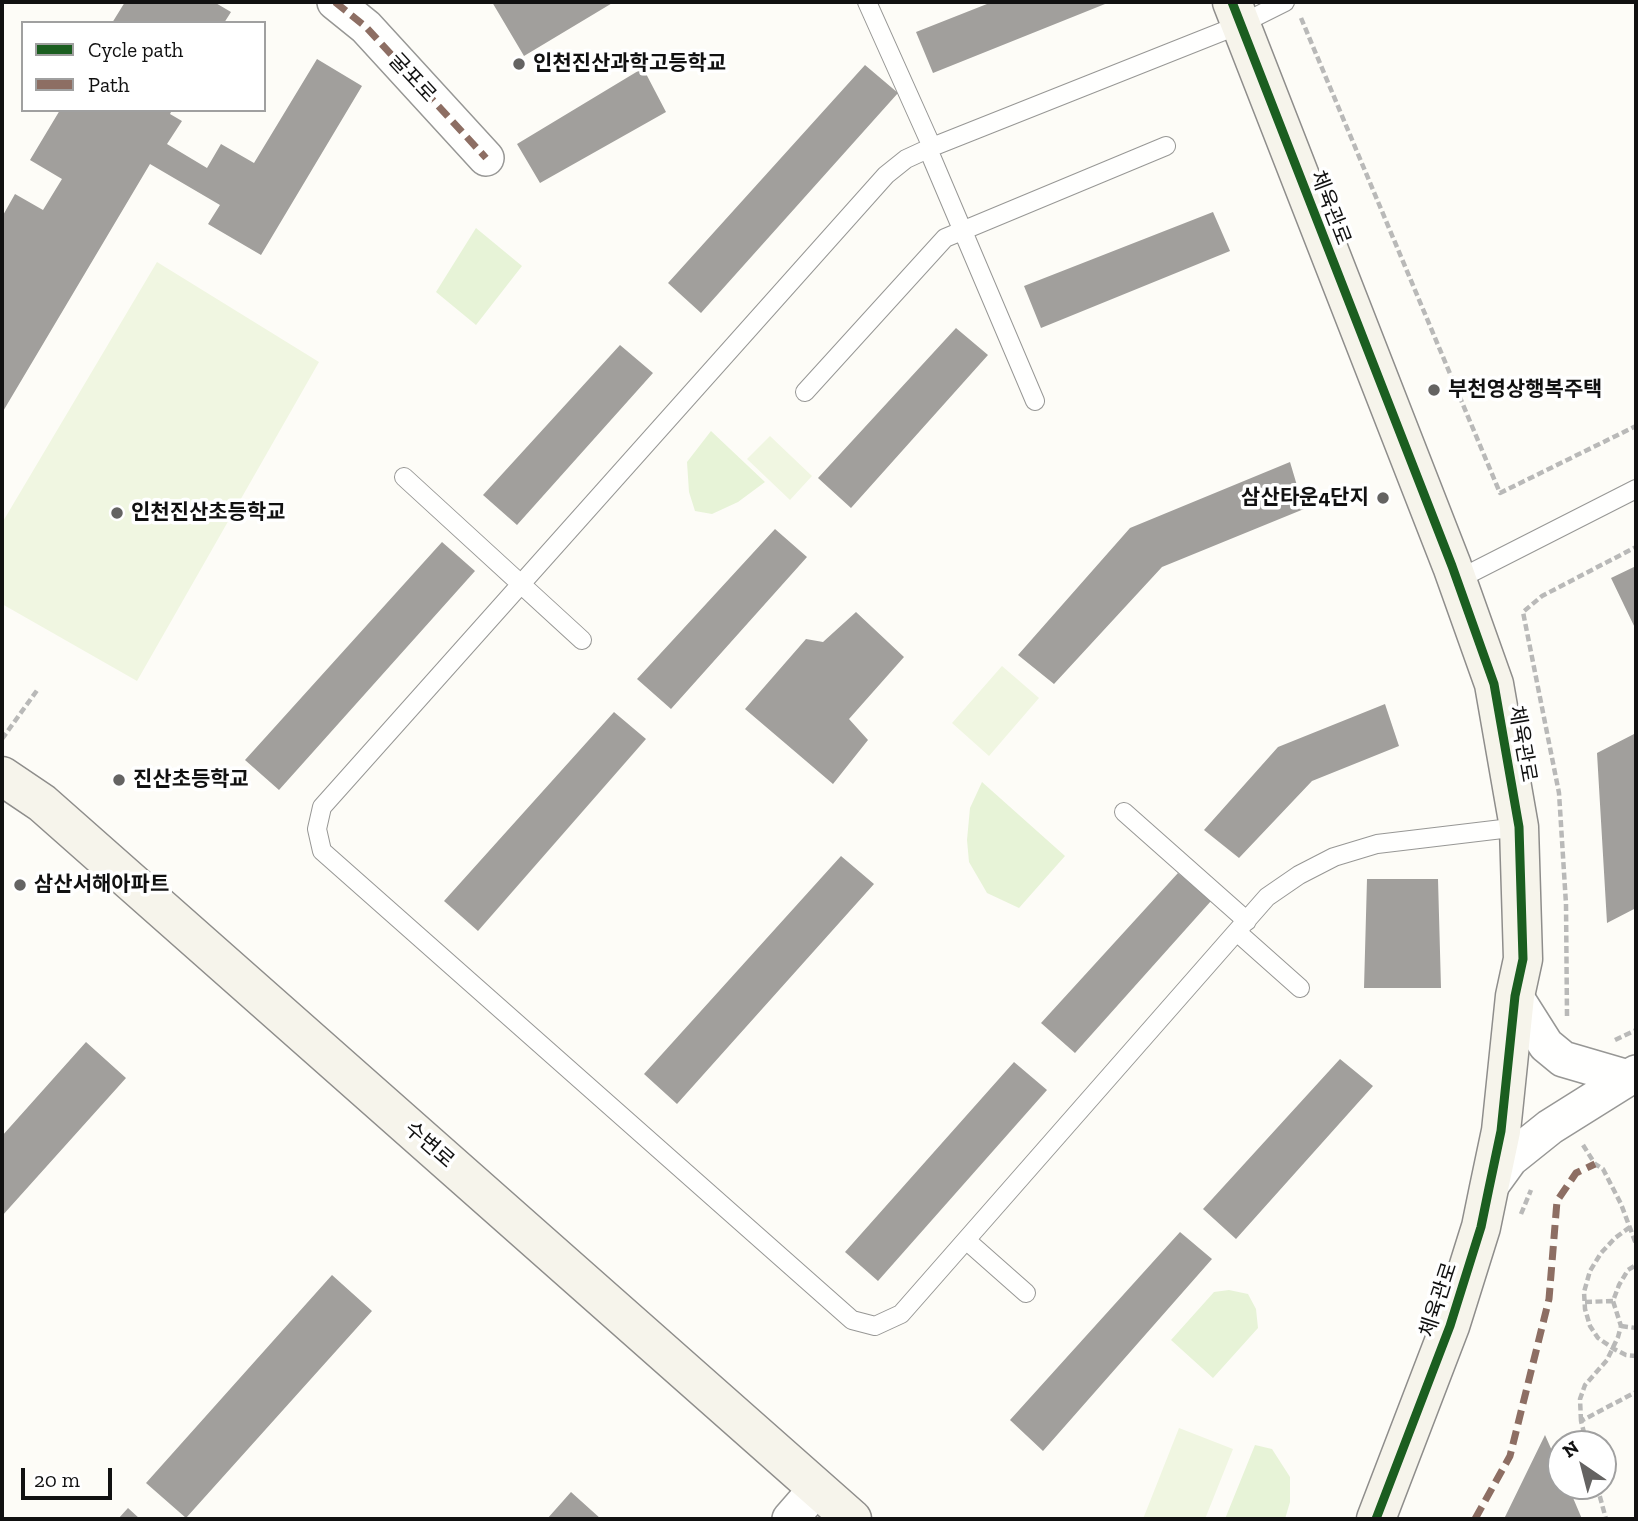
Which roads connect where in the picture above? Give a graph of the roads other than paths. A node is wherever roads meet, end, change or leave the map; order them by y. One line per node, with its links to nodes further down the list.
1 (335, 2): 7 (street, 굴포로)
2 (867, 2): 6 (lane)
3 (1285, 2): 4 (lane)
4 (1236, 13): 6 (lane); 13 (street, 체육관로)
5 (1166, 146): 8 (lane)
6 (930, 148): 8 (lane); 14 (lane)
7 (486, 158)
8 (963, 231): 9 (lane); 10 (lane)
9 (805, 392)
10 (1035, 401)
11 (404, 477): 14 (lane)
12 (1636, 489): 13 (lane)
13 (1457, 580): 18 (street, 체육관로)
14 (521, 585): 15 (lane); 24 (lane)
15 (583, 640)
16 (2, 776): 26 (street, 수변로)
17 (1124, 812): 19 (lane)
18 (1519, 827): 19 (lane); 21 (street, 체육관로)
19 (1242, 927): 20 (lane); 24 (lane)
20 (1300, 988)
21 (1515, 996): 22 (street); 23 (street, 체육관로)
22 (1632, 1075): 23 (street)
23 (1489, 1188): 29 (street, 체육관로)
24 (966, 1240): 25 (lane)
25 (1026, 1293)
26 (817, 1488): 27 (street); 28 (street, 수변로)
27 (790, 1519)
28 (852, 1519)
29 (1376, 1519)

